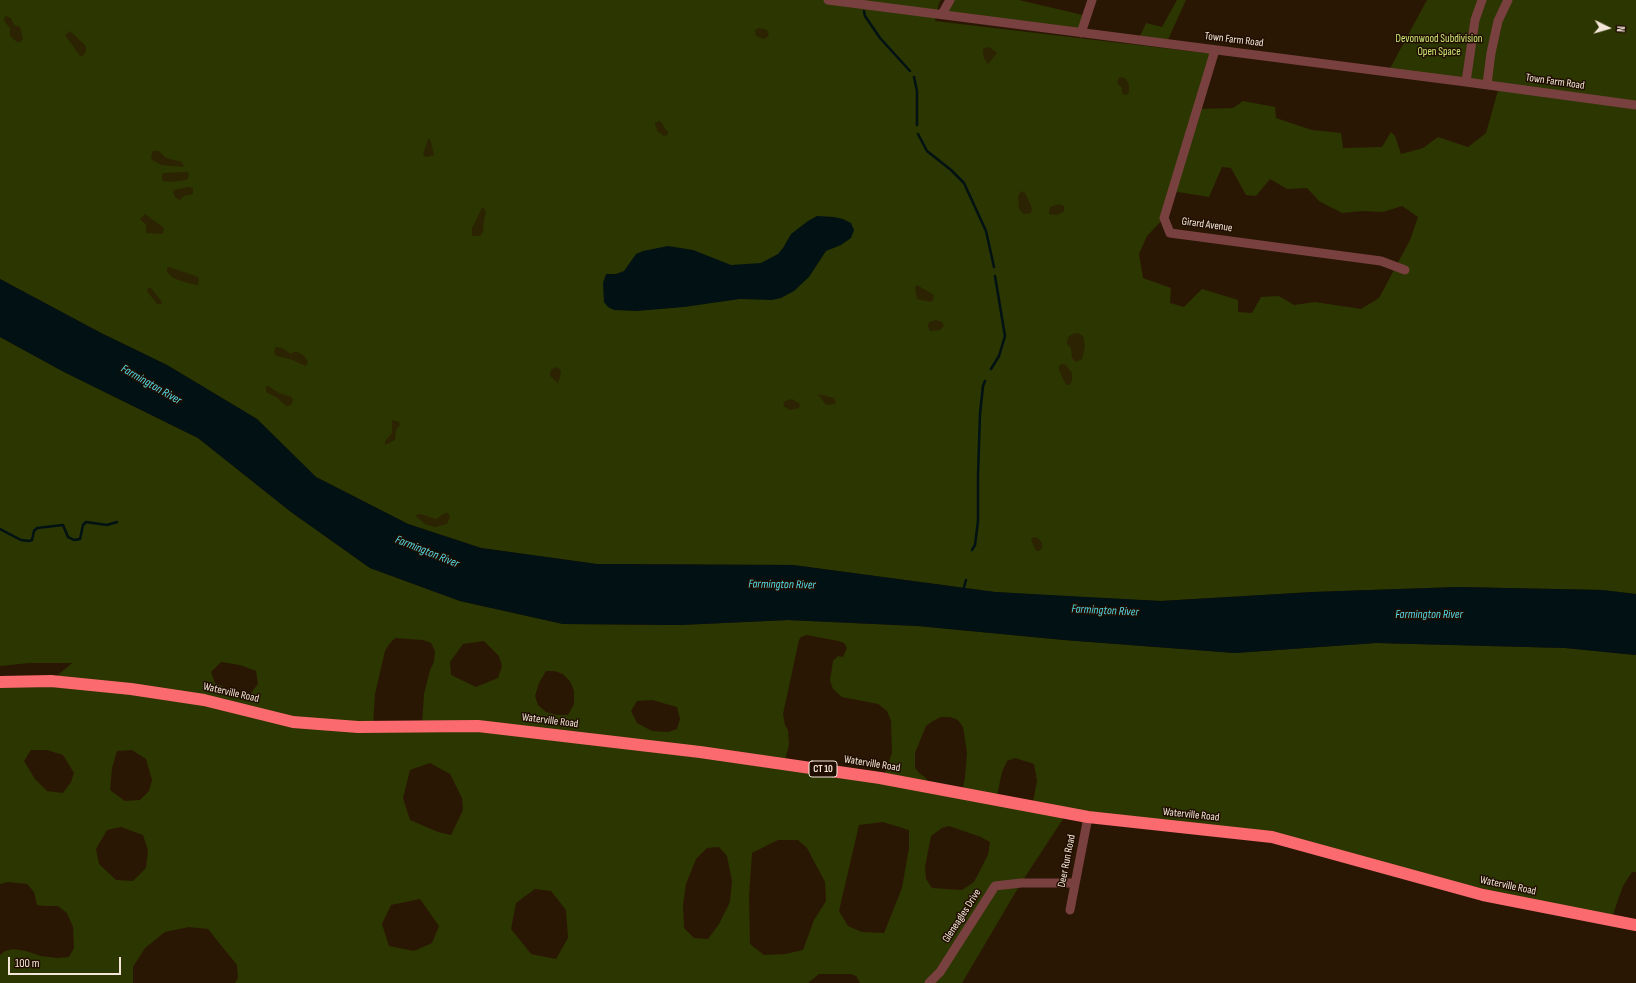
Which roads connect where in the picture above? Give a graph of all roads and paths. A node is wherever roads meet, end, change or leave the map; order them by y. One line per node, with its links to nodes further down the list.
1 (828, 0): 6 (street, Town Farm Road)
2 (950, 0): 6 (street)
3 (1092, 0): 7 (street)
4 (1482, 0): 9 (street)
5 (1508, 0): 10 (street)
6 (942, 14): 7 (street, Town Farm Road)
7 (1081, 33): 8 (street, Town Farm Road)
8 (1215, 50): 9 (street, Town Farm Road); 12 (street, Girard Avenue)
9 (1466, 82): 10 (street, Town Farm Road)
10 (1487, 84): 11 (street, Town Farm Road)
11 (1636, 105)
12 (1405, 270)
13 (0, 682): 14 (highway, Waterville Road / CT 10)
14 (1088, 817): 15 (street, Deer Run Road); 17 (highway, Waterville Road / CT 10)
15 (1074, 883): 16 (street, Deer Run Road); 18 (street, Gleneagles Drive)
16 (1070, 910)
17 (1636, 925)
18 (929, 983)

